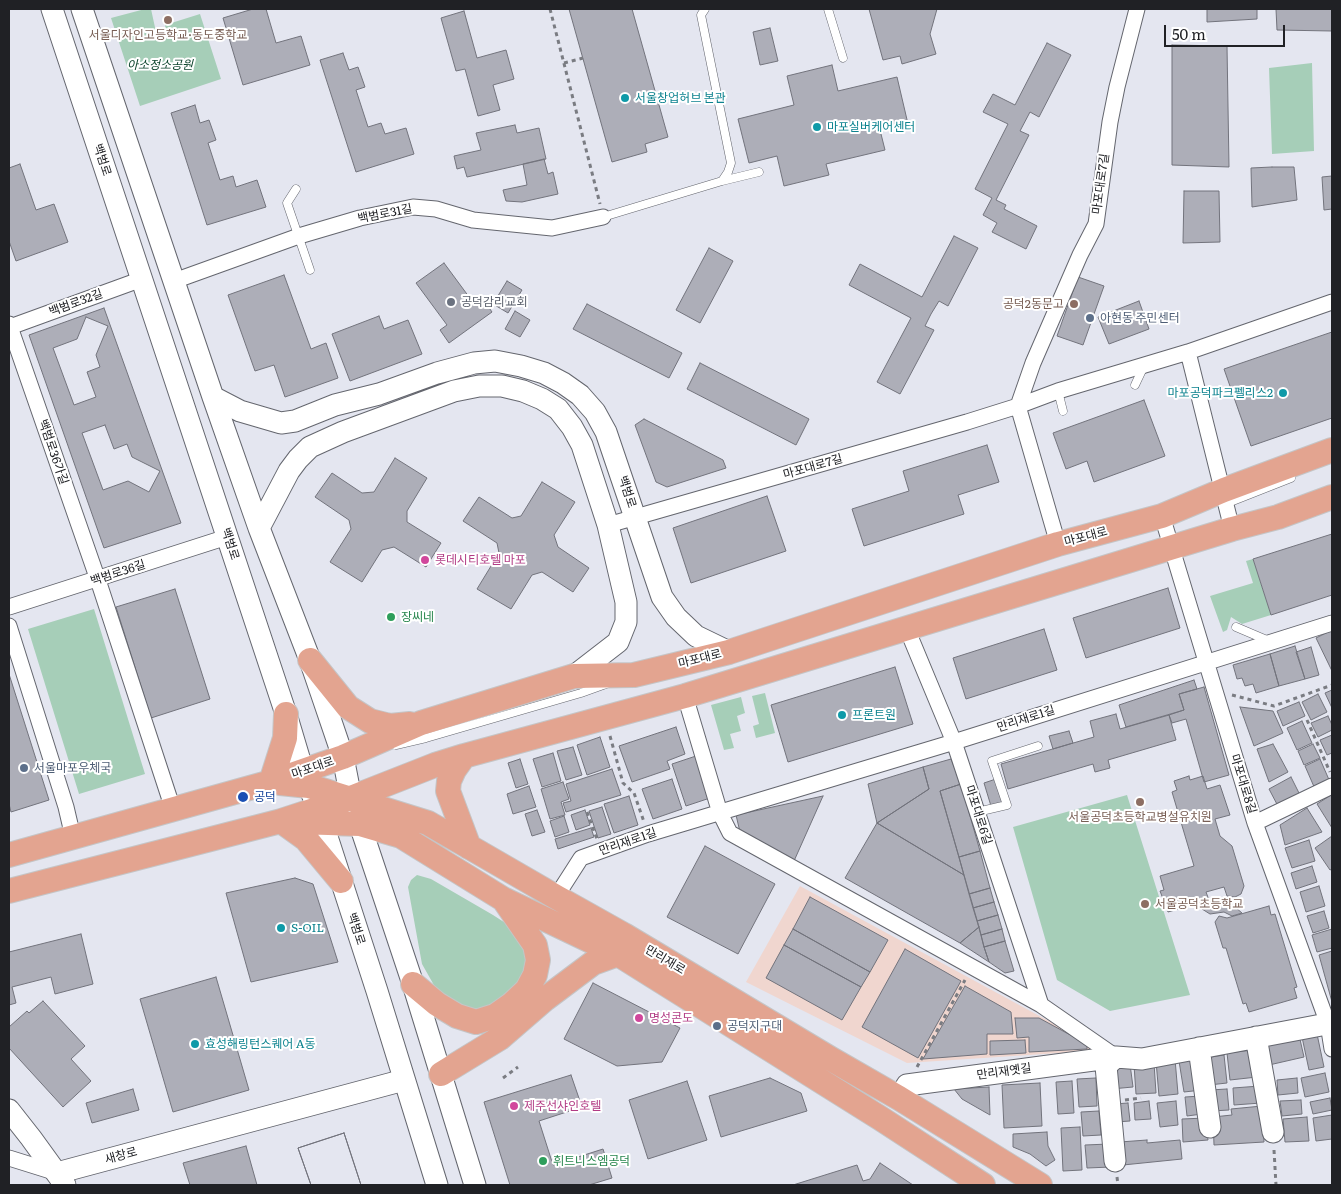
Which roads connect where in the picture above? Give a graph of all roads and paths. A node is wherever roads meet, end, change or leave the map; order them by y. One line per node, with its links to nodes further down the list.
1 (52, 9): 16 (main road, 백범로)
2 (82, 9): 17 (main road)
3 (550, 9): 9 (path)
4 (705, 9): 11 (lane)
5 (828, 9): 8 (lane)
6 (1137, 9): 25 (street, 마포대로7길)
7 (583, 58): 9 (path)
8 (843, 58)
9 (564, 62): 13 (path)
10 (759, 172): 11 (lane)
11 (722, 181): 13 (lane)
12 (296, 189): 14 (lane)
13 (603, 217): 14 (street, 백범로31길)
14 (299, 236): 15 (lane); 17 (street, 백범로31길)
15 (310, 270)
16 (142, 279): 19 (street, 백범로32길); 37 (main road, 백범로)
17 (174, 281): 24 (main road)
18 (1332, 302): 20 (street, 마포대로7길)
19 (9, 325): 40 (street, 백범로36가길)
20 (1188, 352): 21 (street, 마포대로7길); 30 (street)
21 (1145, 365): 22 (lane); 23 (street, 마포대로7길)
22 (1135, 385)
23 (1058, 391): 25 (street, 마포대로7길); 26 (lane)
24 (212, 397): 33 (main road, 백범로); 35 (main road)
25 (1018, 406): 33 (street, 마포대로7길); 38 (street)
26 (1063, 412)
27 (1332, 450): 30 (main road, 마포대로)
28 (1295, 476): 30 (lane)
29 (1332, 497): 36 (main road)
30 (1222, 499): 32 (main road, 마포대로); 36 (street)
31 (1199, 509): 32 (lane)
32 (1162, 516): 38 (main road, 마포대로); 39 (street, 마포대로8길)
33 (636, 517): 34 (street, 마포대로7길); 47 (main road, 백범로)
34 (608, 525): 35 (main road); 51 (main road)
35 (259, 528): 48 (main road)
36 (1232, 529): 39 (main road)
37 (227, 537): 40 (street, 백범로36길); 55 (main road, 백범로)
38 (1058, 544): 47 (main road, 마포대로)
39 (1172, 548): 45 (main road); 49 (street, 마포대로8길)
40 (98, 580): 41 (street, 백범로36길); 68 (street)
41 (9, 607)
42 (1332, 623): 46 (street, 만리재로1길)
43 (9, 626): 77 (street)
44 (1236, 627): 46 (lane)
45 (907, 629): 54 (main road); 59 (street, 마포대로6길)
46 (1271, 642): 49 (street, 만리재로1길)
47 (729, 652): 50 (main road, 마포대로)
48 (310, 660): 58 (main road); 62 (main road)
49 (1206, 662): 53 (street, 마포대로8길); 59 (street, 만리재로1길)
50 (634, 675): 51 (main road, 마포대로); 62 (lane)
51 (574, 676): 58 (main road, 마포대로)
52 (1332, 685): 53 (path)
53 (1215, 691): 74 (street, 마포대로8길)
54 (685, 696): 56 (main road); 71 (street)
55 (286, 714): 64 (main road, 백범로); 65 (main road)
56 (604, 718): 61 (main road); 76 (path)
57 (1307, 720): 63 (path)
58 (421, 723): 62 (main road, 마포대로)
59 (954, 742): 70 (street, 마포대로6길); 71 (street, 만리재로1길)
60 (1038, 746): 70 (lane)
61 (464, 756): 67 (main road); 78 (main road)
62 (343, 757): 64 (main road, 마포대로); 67 (main road)
63 (1332, 777)
64 (306, 779): 65 (main road, 마포대로); 67 (main road, 만리재로); 72 (main road, 백범로)
65 (271, 782): 68 (main road, 마포대로)
66 (1332, 786): 74 (street)
67 (351, 798): 72 (main road); 75 (main road); 78 (main road, 만리재로)
68 (174, 809): 77 (main road, 마포대로)
69 (587, 812): 79 (path)
70 (977, 812): 88 (street, 마포대로6길)
71 (720, 813): 76 (street, 만리재로1길); 86 (street)
72 (320, 816): 73 (main road); 75 (main road, 만리재로); 81 (main road, 백범로)
73 (281, 821): 81 (main road); 82 (main road)
74 (1255, 823): 89 (street, 마포대로8길)
75 (360, 824): 84 (main road, 만리재로); 87 (main road)
76 (648, 834): 79 (street, 만리재로1길)
77 (73, 837): 80 (main road, 마포대로)
78 (469, 847): 83 (main road, 만리재로)
79 (601, 851): 83 (street, 만리재로1길)
80 (9, 855)
81 (341, 881): 97 (main road, 백범로)
82 (9, 891)
83 (556, 898): 98 (main road, 만리재로)
84 (503, 899): 85 (main road, 만리재로); 87 (main road)
85 (618, 954): 95 (main road); 107 (main road, 만리재로)
86 (972, 968): 88 (street); 98 (path)
87 (413, 984): 95 (main road)
88 (1041, 1005): 93 (street)
89 (1330, 1023): 90 (main road, 만리재옛길); 92 (street, 마포대로8길)
90 (1256, 1037): 91 (main road, 만리재옛길); 101 (main road)
91 (1199, 1048): 93 (main road, 만리재옛길); 100 (main road)
92 (1332, 1049)
93 (1116, 1057): 98 (main road, 만리재옛길); 103 (main road)
94 (518, 1067): 96 (path)
95 (441, 1074): 106 (main road)
96 (503, 1078)
97 (404, 1080): 104 (main road, 새창로); 105 (main road, 백범로)
98 (903, 1091): 108 (main road, 만리재로)
99 (9, 1110): 104 (main road)
100 (1210, 1127)
101 (1273, 1132): 109 (path)
102 (9, 1158): 104 (street)
103 (1116, 1161)
104 (61, 1179)
105 (436, 1185)
106 (475, 1185)
107 (982, 1185)
108 (1040, 1185)
109 (1276, 1185)

